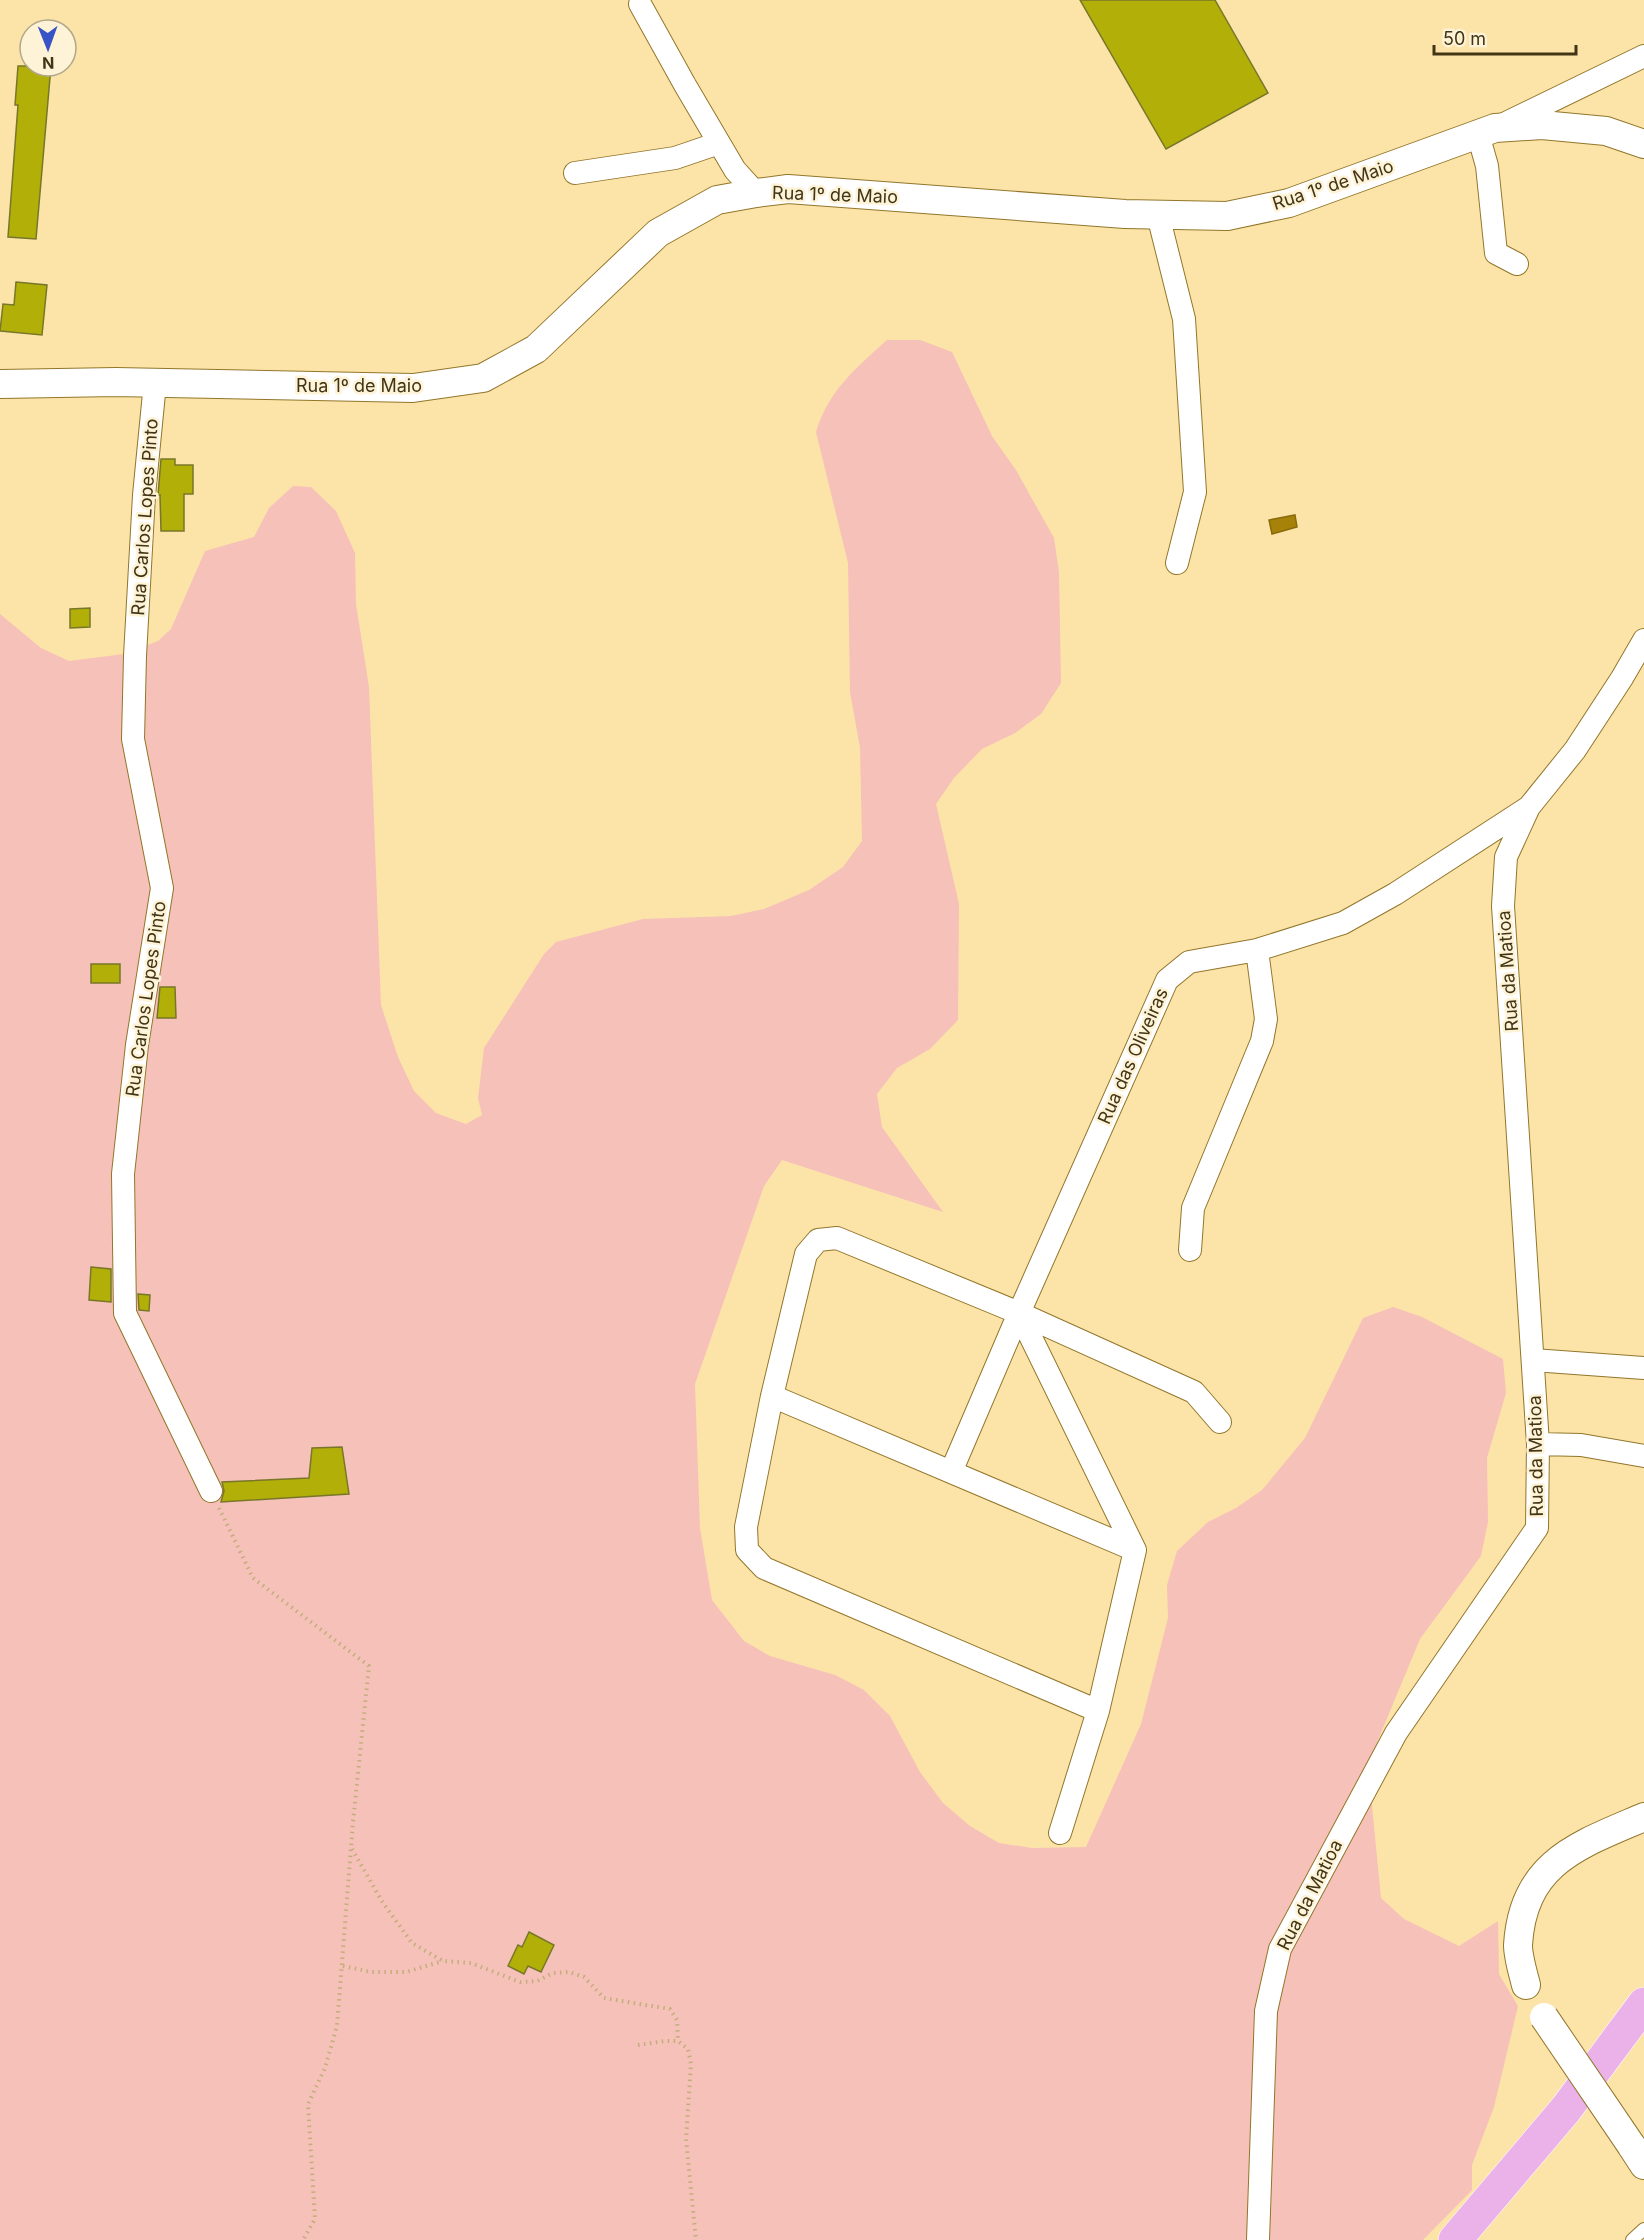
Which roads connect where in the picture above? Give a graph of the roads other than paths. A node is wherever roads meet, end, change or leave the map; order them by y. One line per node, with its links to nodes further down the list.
1 (640, 4): 4 (street)
2 (1644, 56): 3 (street)
3 (1487, 131): 5 (street, Rua 1º de Maio); 8 (street, Rua 1º de Maio); 9 (street)
4 (719, 143): 6 (street); 7 (street)
5 (1644, 144)
6 (575, 173)
7 (756, 193): 8 (street, Rua 1º de Maio); 10 (street, Rua 1º de Maio)
8 (1158, 214): 12 (street)
9 (1517, 264)
10 (155, 382): 11 (street, Rua 1º de Maio); 25 (street, Rua Carlos Lopes Pinto)
11 (0, 384)
12 (1177, 563)
13 (1644, 640): 14 (street, Rua da Matioa)
14 (1528, 807): 15 (street, Rua das Oliveiras); 18 (street, Rua da Matioa)
15 (1257, 950): 16 (street); 17 (street, Rua das Oliveiras)
16 (1190, 1250)
17 (1018, 1313): 20 (street); 21 (street); 24 (street, Rua das Oliveiras); 26 (street)
18 (1533, 1360): 19 (street); 22 (street, Rua da Matioa)
19 (1644, 1368)
20 (772, 1396): 24 (street); 27 (street)
21 (1220, 1422)
22 (1538, 1444): 23 (street); 37 (street, Rua da Matioa)
23 (1644, 1456)
24 (951, 1472): 26 (street)
25 (211, 1491)
26 (1135, 1550): 27 (street)
27 (1098, 1711): 29 (street)
28 (1644, 1817): 30 (street)
29 (1060, 1833)
30 (1526, 1985)
31 (1644, 2004): 34 (main road)
32 (1544, 2017): 35 (street, bridge)
33 (1644, 2030): 34 (main road)
34 (1566, 2109): 38 (main road)
35 (1638, 2155)
36 (1644, 2229): 39 (lane)
37 (1258, 2240)
38 (1455, 2240)
39 (1632, 2240)

